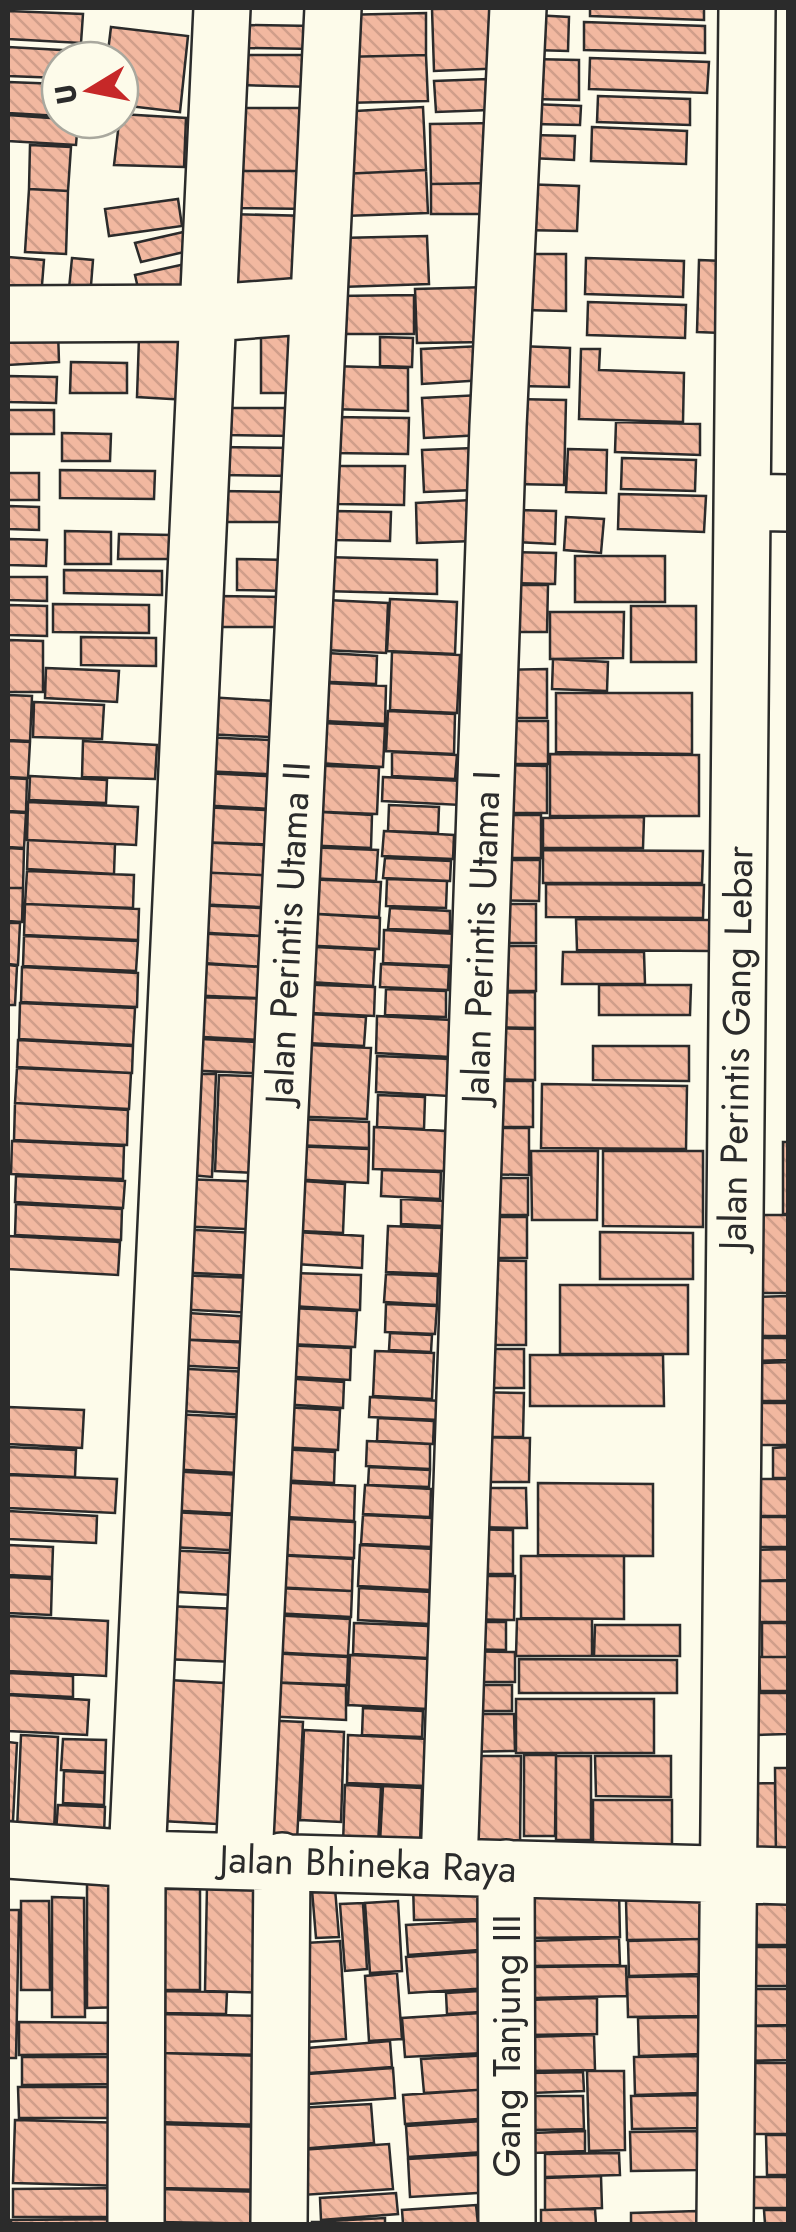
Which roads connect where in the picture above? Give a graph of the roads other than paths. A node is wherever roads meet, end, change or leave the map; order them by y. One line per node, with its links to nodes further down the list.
1 (222, 8): 7 (street)
2 (333, 8): 6 (street, Jalan Perintis Utama II)
3 (518, 8): 13 (street, Jalan Perintis Utama I)
4 (748, 8): 5 (street, Jalan Perintis Gang Lebar)
5 (768, 224): 9 (street, Jalan Perintis Gang Lebar)
6 (318, 305): 7 (street); 12 (street, Jalan Perintis Utama II)
7 (211, 313): 8 (street); 11 (street)
8 (8, 314)
9 (766, 503): 15 (street, Jalan Perintis Gang Lebar)
10 (8, 1850): 11 (street, Jalan Bhineka Raya)
11 (137, 1859): 12 (street, Jalan Bhineka Raya); 17 (street)
12 (263, 1860): 13 (street, Jalan Bhineka Raya); 18 (street, Jalan Perintis Utama II)
13 (449, 1867): 14 (street, Jalan Bhineka Raya)
14 (506, 1868): 15 (street, Jalan Bhineka Raya); 19 (street, Gang Tanjung III)
15 (728, 1874): 16 (street, Jalan Bhineka Raya); 20 (street, Jalan Perintis Gang Lebar)
16 (788, 1876)
17 (136, 2224)
18 (279, 2224)
19 (507, 2224)
20 (724, 2224)

